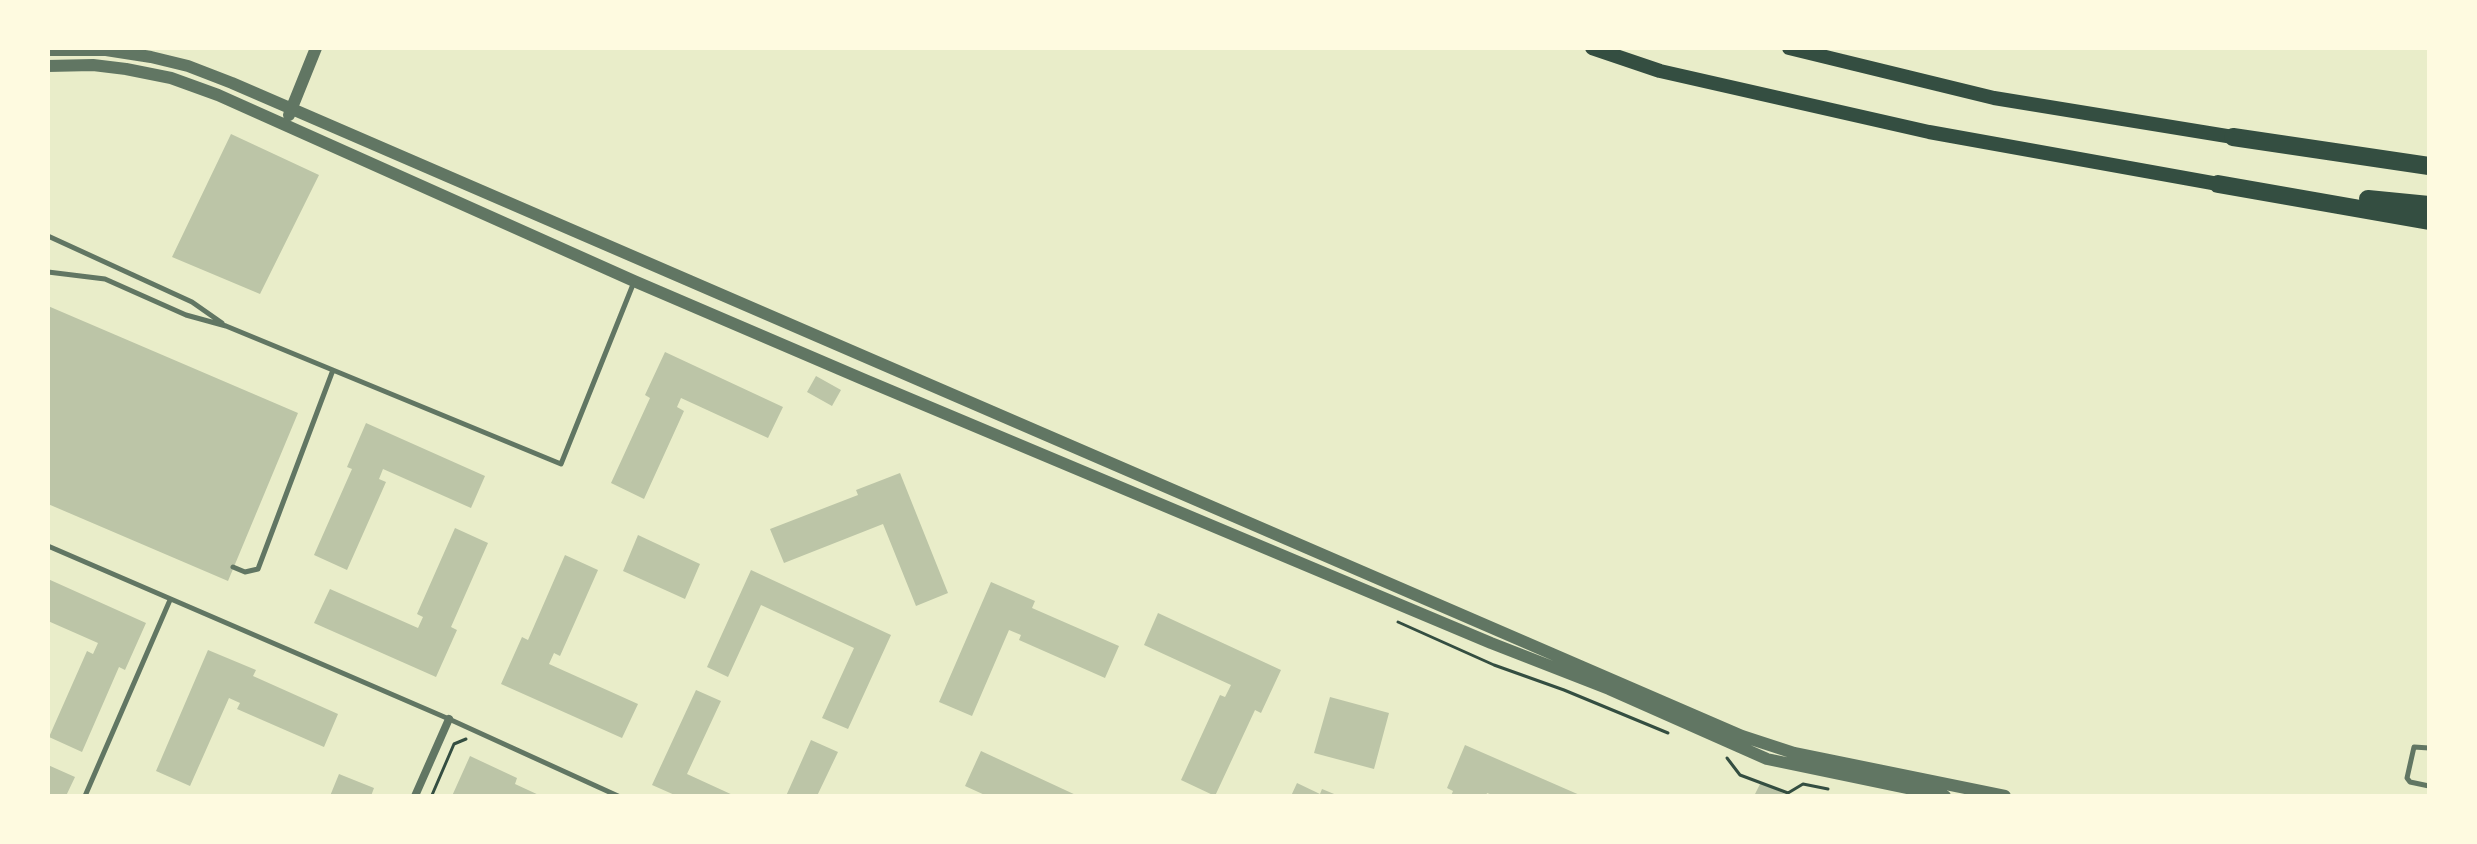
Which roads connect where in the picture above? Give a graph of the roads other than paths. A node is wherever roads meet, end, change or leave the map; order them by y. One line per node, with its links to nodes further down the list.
1 (316, 48): 6 (street)
2 (1592, 48): 10 (main road)
3 (1789, 48): 8 (main road)
4 (48, 50): 6 (street)
5 (48, 66): 7 (street)
6 (291, 109): 7 (street); 28 (street)
7 (285, 125): 15 (street)
8 (2233, 137): 9 (highway)
9 (2429, 164)
10 (2218, 184): 11 (highway); 12 (highway)
11 (2429, 205)
12 (2429, 221)
13 (48, 236): 16 (lane)
14 (48, 272): 16 (lane)
15 (634, 281): 17 (lane); 27 (street)
16 (226, 326): 17 (lane)
17 (333, 370): 19 (lane)
18 (48, 546): 20 (lane)
19 (233, 567)
20 (170, 600): 21 (lane); 24 (lane)
21 (449, 719): 25 (street); 26 (lane)
22 (2429, 748): 23 (lane)
23 (2429, 786)
24 (85, 796)
25 (415, 796)
26 (618, 796)
27 (1945, 796)
28 (2005, 796)

